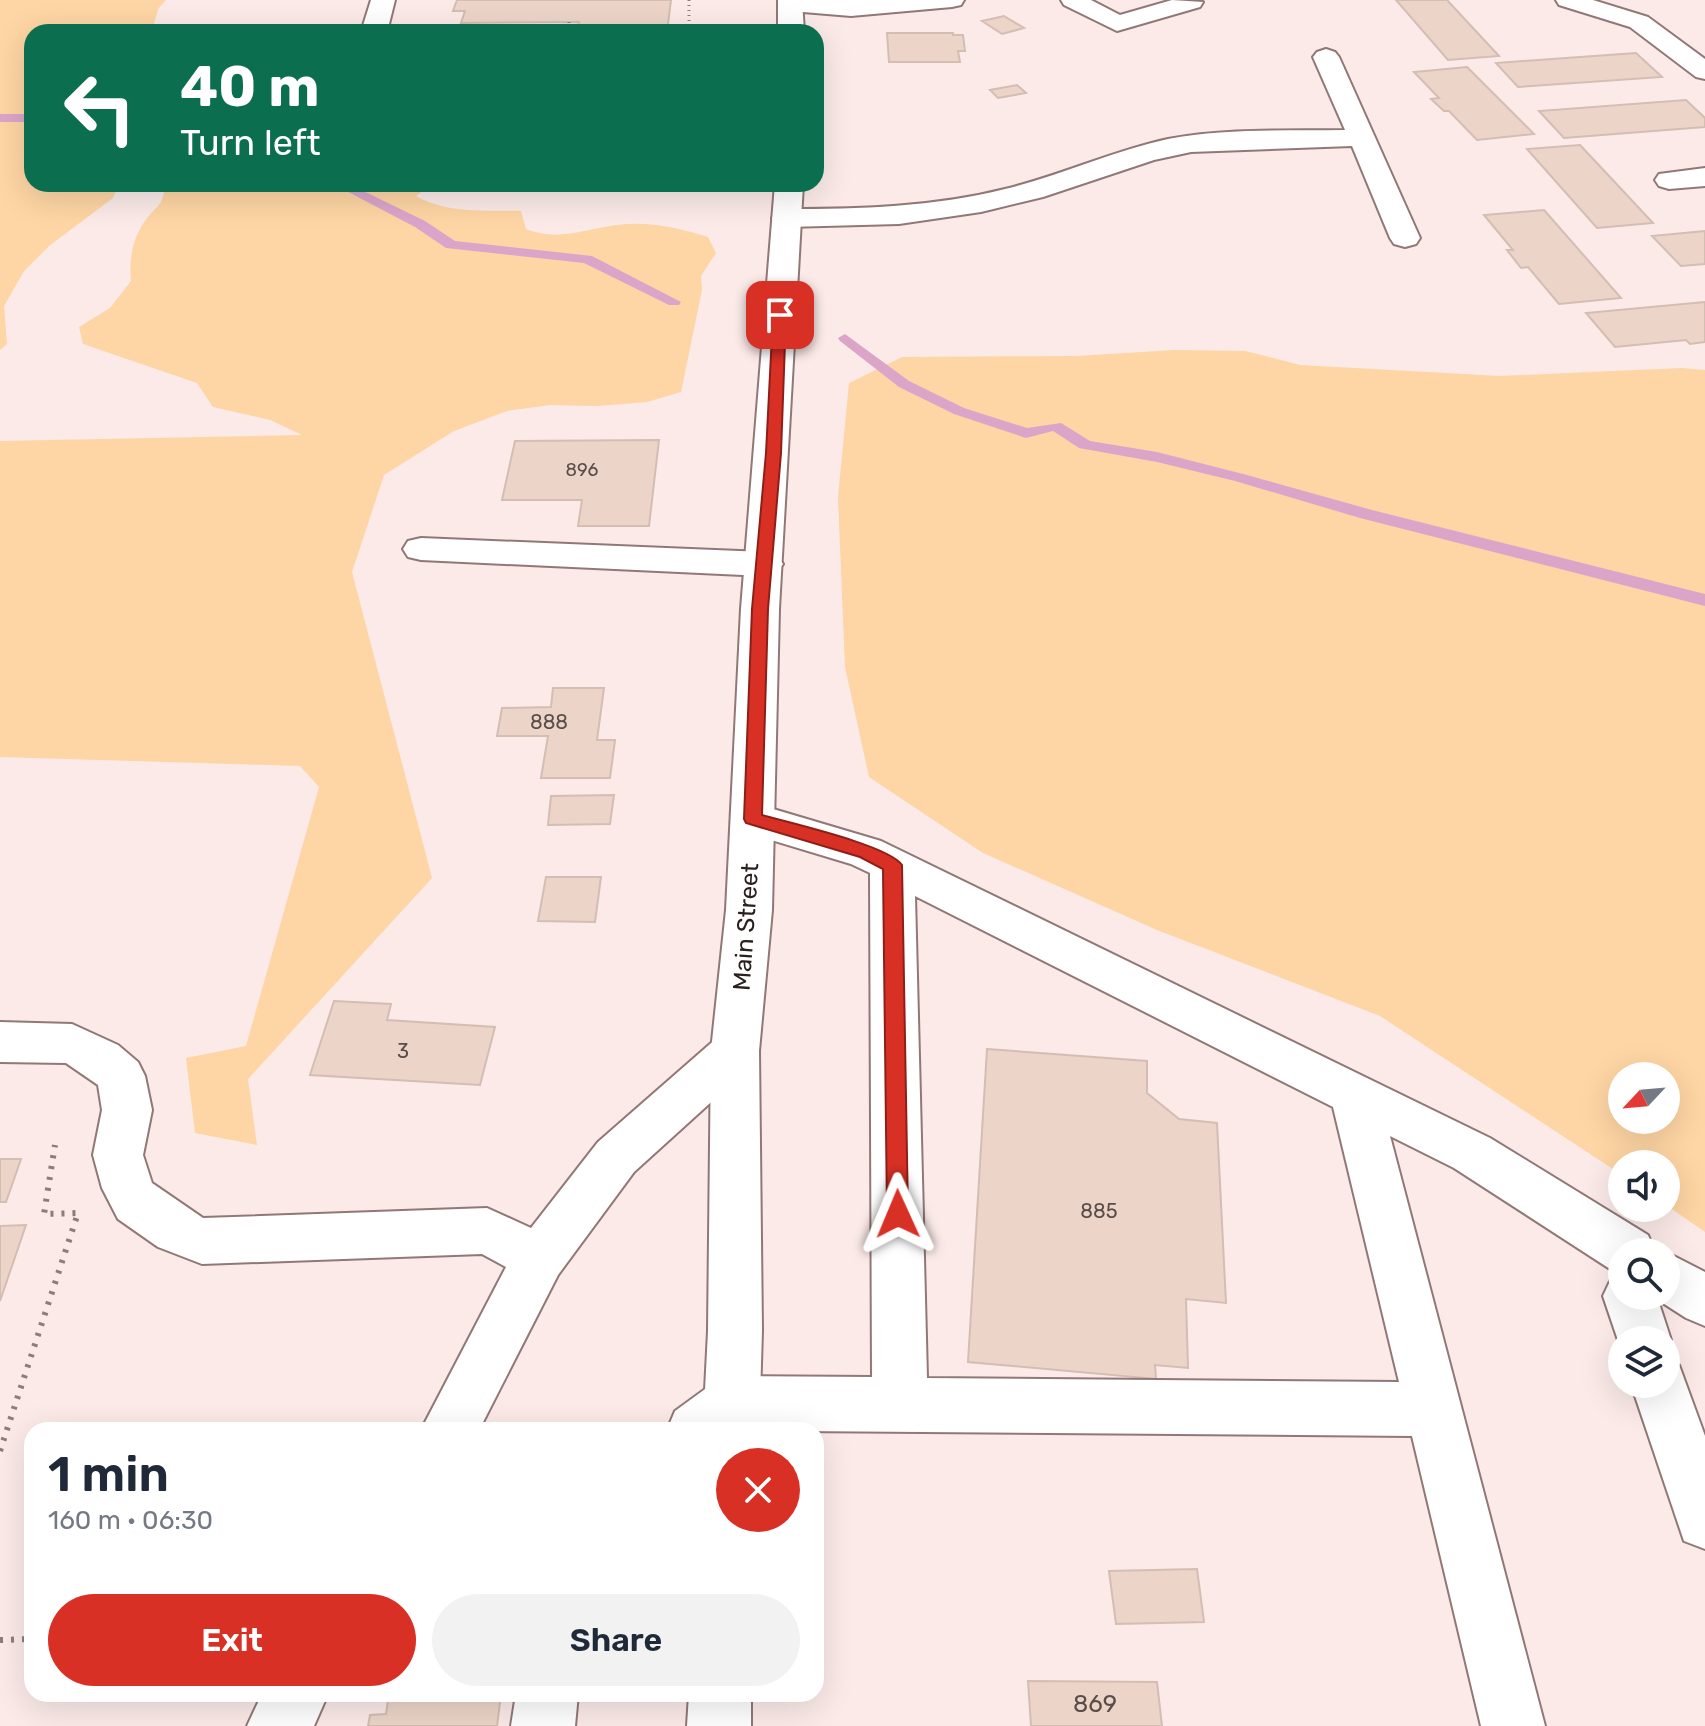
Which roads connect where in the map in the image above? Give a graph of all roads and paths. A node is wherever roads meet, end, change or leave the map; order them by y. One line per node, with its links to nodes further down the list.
1 (383, 0): 8 (main road)
2 (689, 0): 9 (path)
3 (952, 0): 7 (main road)
4 (1073, 0): 5 (main road)
5 (1187, 0)
6 (1568, 0): 12 (main road)
7 (790, 2): 10 (main road)
8 (376, 24)
9 (689, 24)
10 (791, 24)
11 (1326, 57): 13 (main road)
12 (1705, 71)
13 (1362, 138): 17 (main road); 18 (main road)
14 (1705, 177): 15 (main road)
15 (1669, 180)
16 (789, 192): 17 (main road, Main Street)
17 (787, 218): 20 (main road, Main Street)
18 (1405, 238)
19 (421, 549): 20 (main road)
20 (764, 564): 21 (main road, Main Street)
21 (753, 819): 22 (main road); 24 (main road, Main Street)
22 (892, 865): 25 (main road); 32 (main road)
23 (0, 1042): 28 (main road)
24 (735, 1051): 28 (main road); 34 (main road, Main Street)
25 (1355, 1095): 27 (main road); 33 (main road)
26 (57, 1139): 36 (path)
27 (1608, 1246)
28 (539, 1258): 35 (main road)
29 (1680, 1285): 30 (main road)
30 (1705, 1301)
31 (1664, 1398): 37 (main road)
32 (900, 1404): 33 (main road); 34 (main road)
33 (1434, 1409): 46 (main road)
34 (719, 1421)
35 (453, 1422)
36 (0, 1451)
37 (1705, 1520)
38 (24, 1639): 39 (path)
39 (0, 1640)
40 (292, 1702): 43 (main road)
41 (546, 1702): 44 (main road)
42 (720, 1702): 45 (main road)
43 (279, 1726)
44 (543, 1726)
45 (719, 1726)
46 (1513, 1726)

